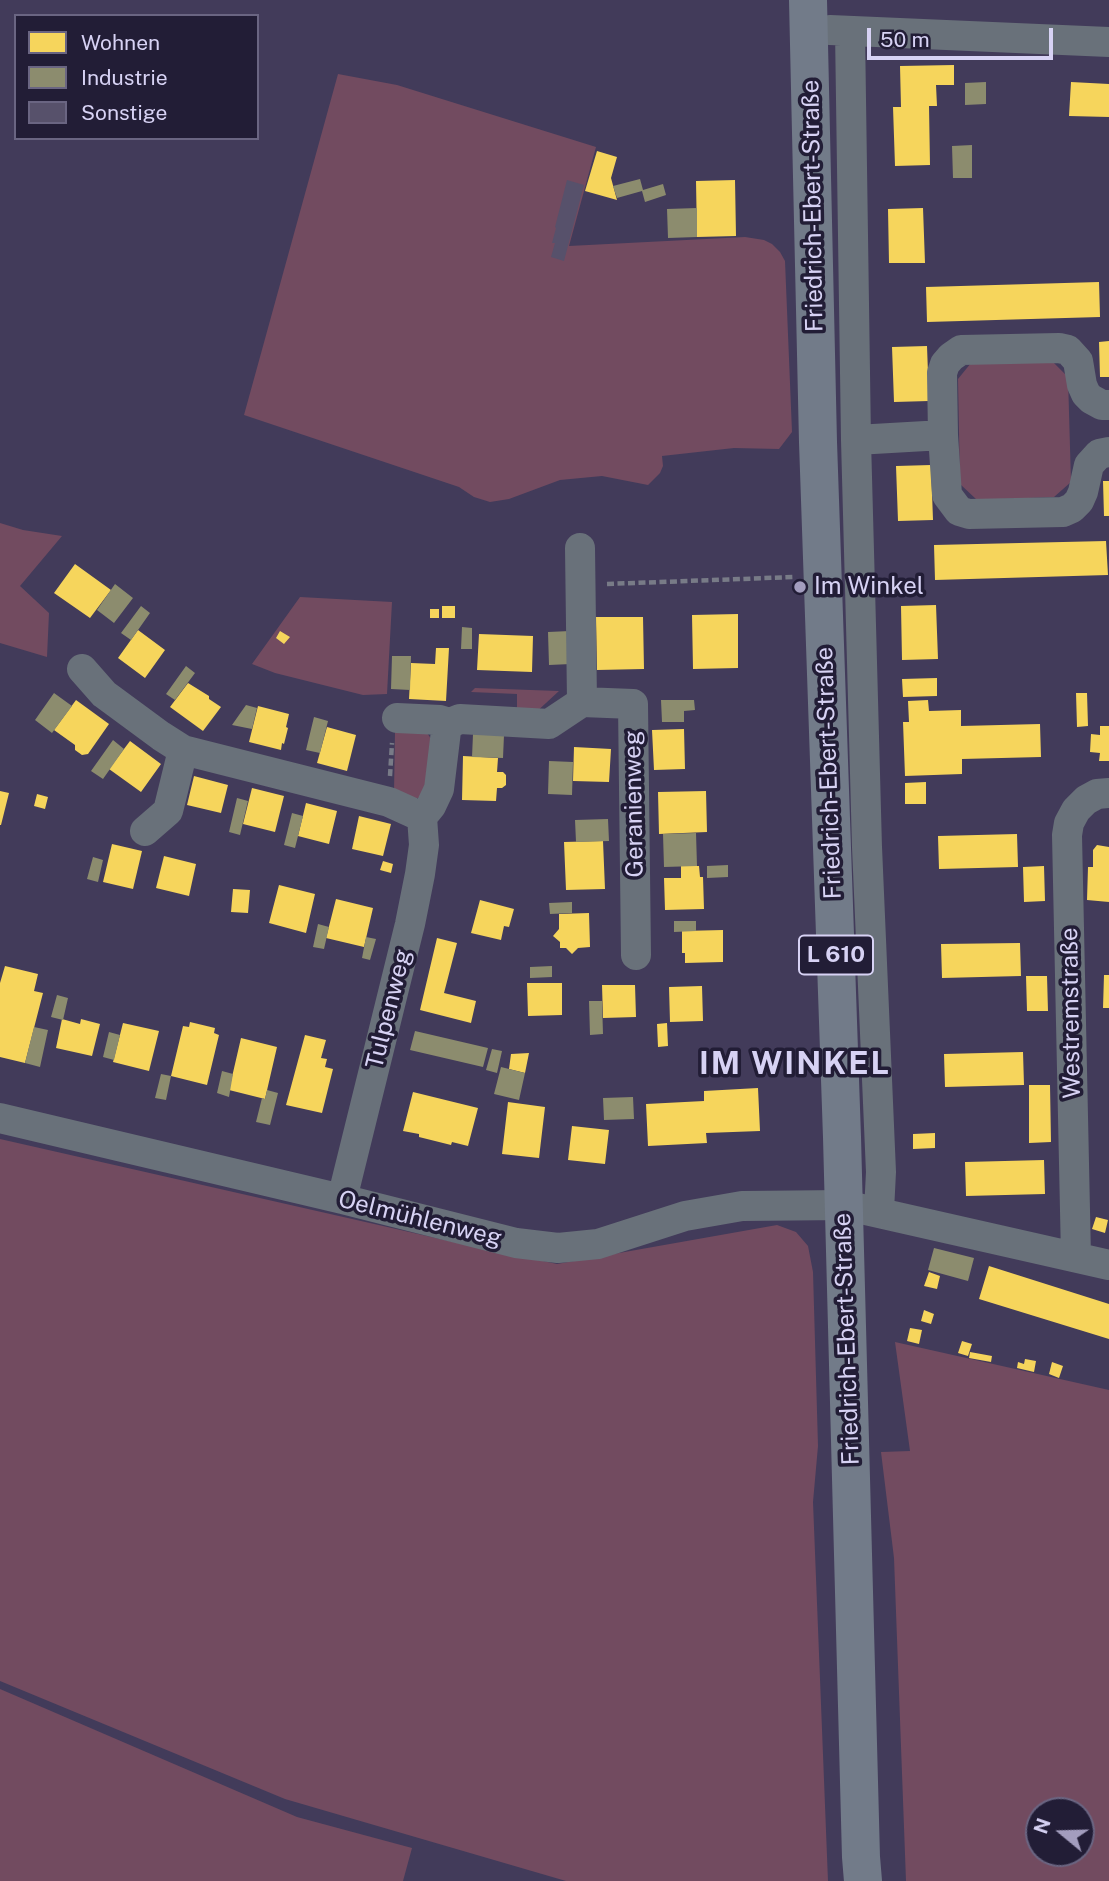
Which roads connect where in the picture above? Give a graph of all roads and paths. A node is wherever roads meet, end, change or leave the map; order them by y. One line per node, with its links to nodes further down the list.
1 (808, 14): 2 (street); 23 (main road, Friedrich-Ebert-Straße / L 610)
2 (850, 31): 3 (street); 6 (street, Friedrich-Ebert-Straße)
3 (1109, 42)
4 (1109, 405): 5 (street)
5 (943, 435): 6 (street); 7 (street)
6 (856, 440): 23 (street, Friedrich-Ebert-Straße)
7 (1109, 452)
8 (580, 548): 10 (street)
9 (800, 577): 10 (path)
10 (581, 584): 12 (street)
11 (82, 668): 15 (street)
12 (582, 702): 14 (street); 20 (street, Geranienweg)
13 (397, 718): 14 (street); 17 (path)
14 (455, 721): 18 (street)
15 (183, 750): 17 (street); 19 (street)
16 (1109, 793): 24 (street, Westremstraße)
17 (389, 802): 18 (street)
18 (422, 817): 22 (street, Tulpenweg)
19 (145, 831)
20 (636, 955)
21 (0, 1118): 22 (street, Oelmühlenweg)
22 (342, 1199): 23 (street, Oelmühlenweg)
23 (861, 1208): 24 (street); 26 (main road, Friedrich-Ebert-Straße / L 610)
24 (1076, 1257): 25 (street)
25 (1109, 1265)
26 (863, 1881)

